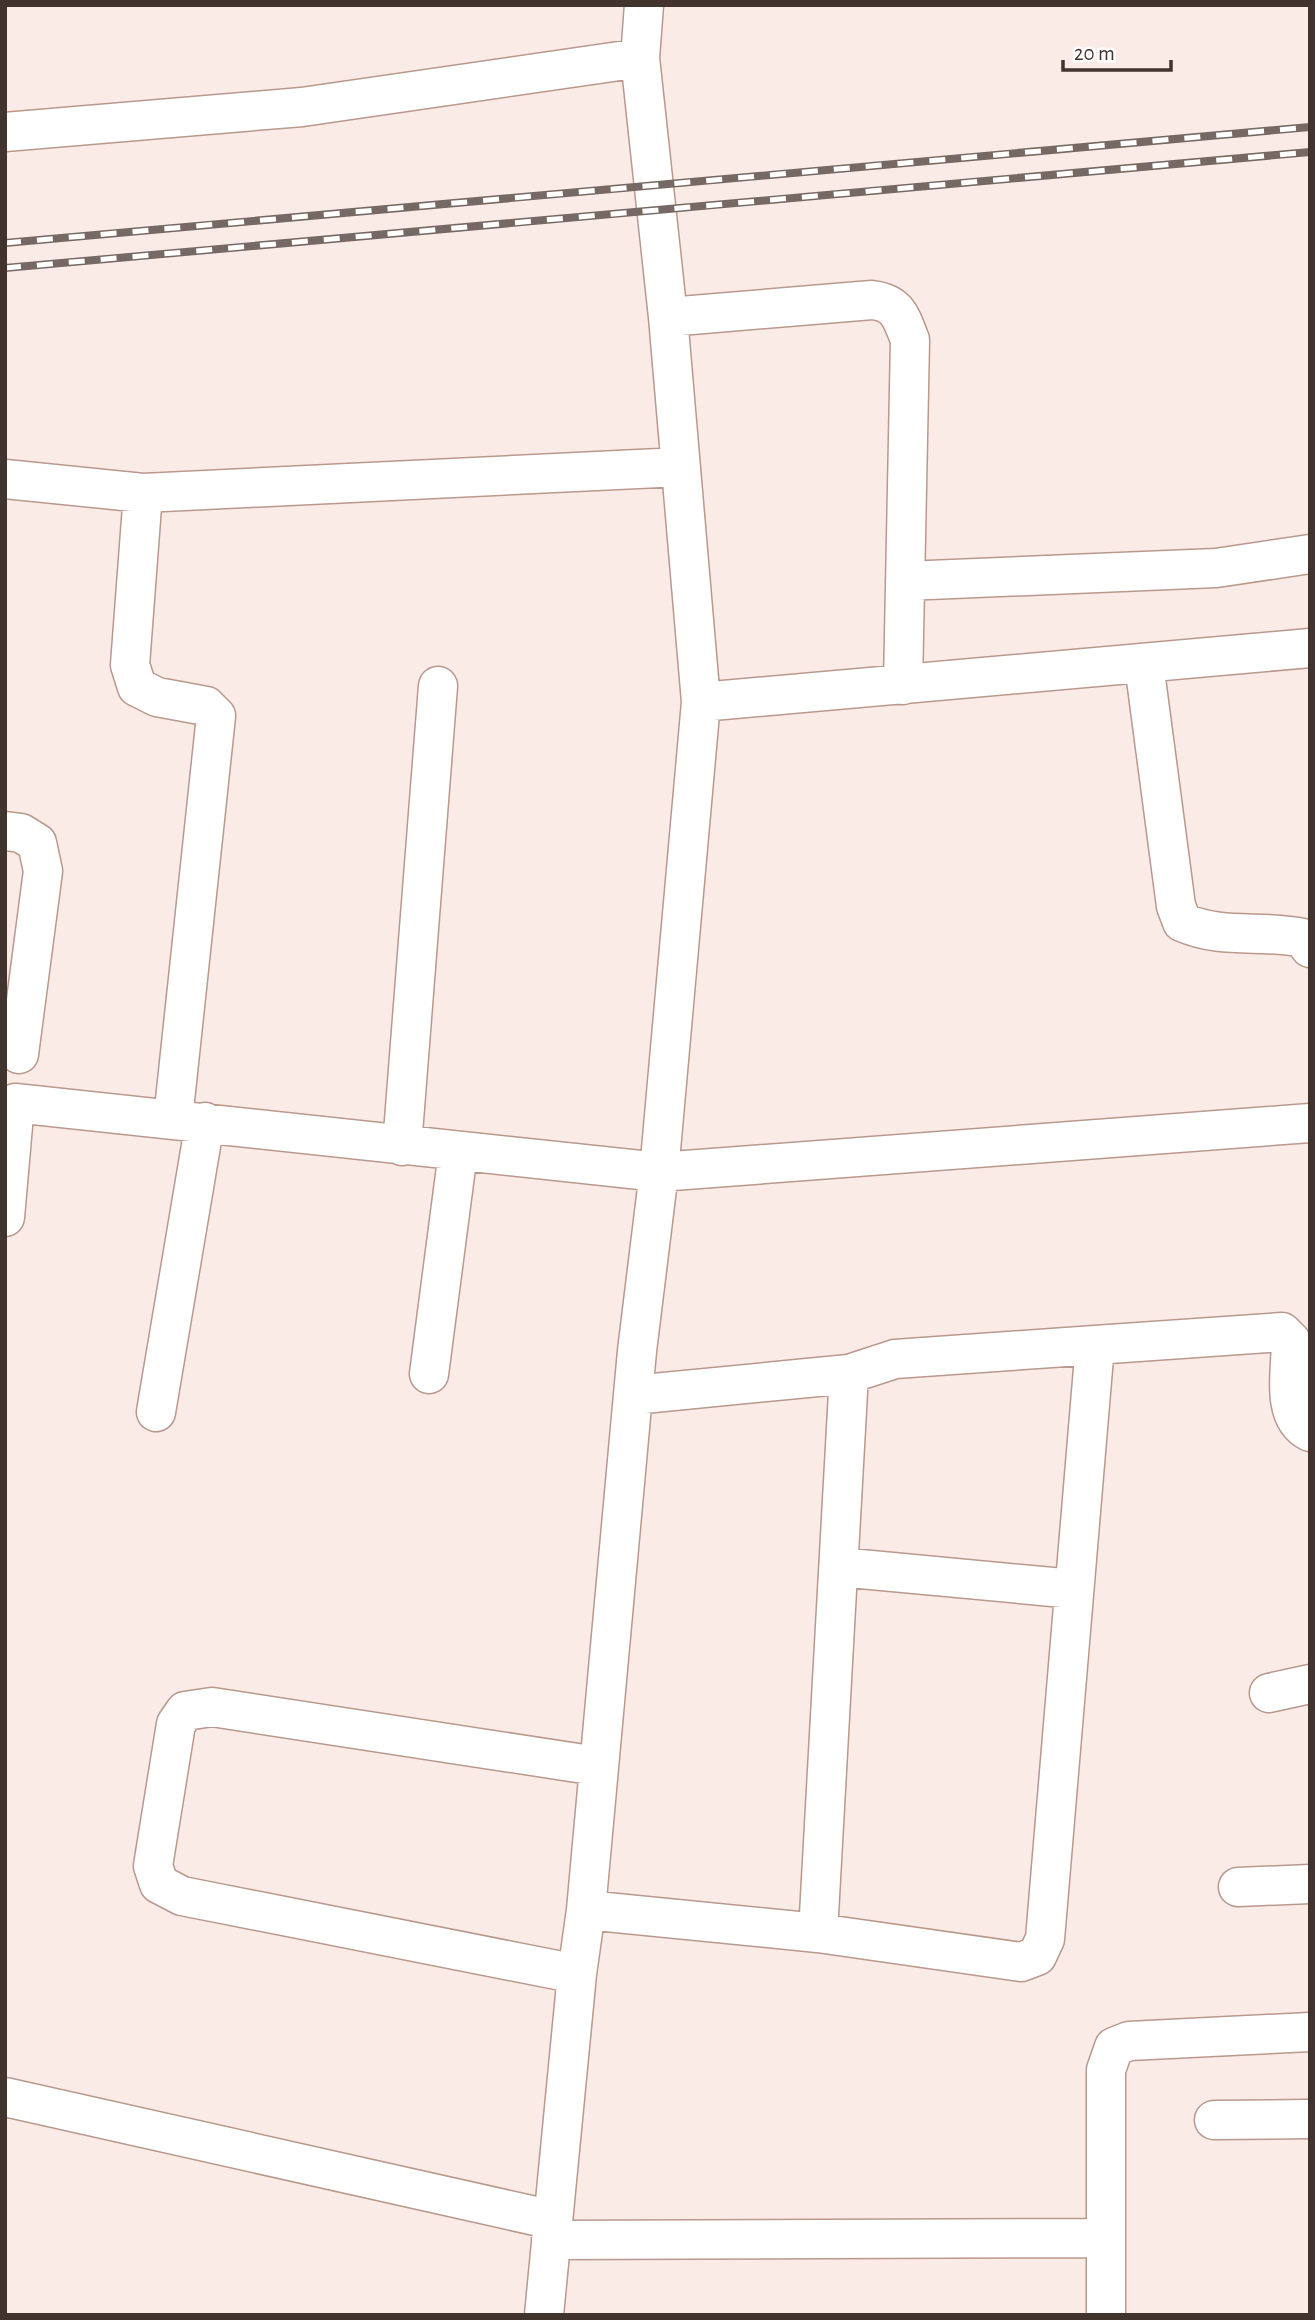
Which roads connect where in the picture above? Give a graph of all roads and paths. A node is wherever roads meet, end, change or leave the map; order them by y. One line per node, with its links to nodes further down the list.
1 (643, 5): 2 (street)
2 (640, 58): 3 (street); 4 (street)
3 (5, 132)
4 (668, 317): 5 (street); 9 (street)
5 (680, 467): 7 (street); 14 (street)
6 (5, 479): 7 (street)
7 (143, 494): 19 (street)
8 (1310, 554): 9 (street)
9 (905, 581): 12 (street)
10 (1310, 648): 11 (street)
11 (1144, 664): 12 (street); 16 (street)
12 (903, 685): 14 (street)
13 (438, 686): 21 (street)
14 (701, 702): 23 (street)
15 (5, 831): 17 (street)
16 (1310, 948)
17 (12, 1052): 18 (street)
18 (15, 1103): 19 (street); 24 (street)
19 (189, 1121): 21 (street); 29 (street)
20 (1310, 1123): 23 (street)
21 (402, 1146): 22 (street)
22 (458, 1152): 23 (street); 26 (street)
23 (659, 1172): 28 (street)
24 (5, 1217)
25 (1095, 1345): 27 (street); 30 (street); 32 (street)
26 (429, 1374)
27 (849, 1374): 28 (street); 31 (street)
28 (633, 1395): 35 (street)
29 (156, 1412)
30 (1310, 1432)
31 (839, 1567): 32 (street); 39 (street)
32 (1074, 1589): 39 (street)
33 (1310, 1684): 34 (street)
34 (1269, 1693)
35 (597, 1766): 38 (street); 40 (street)
36 (1310, 1884): 37 (street)
37 (1238, 1887)
38 (586, 1910): 39 (street); 40 (street)
39 (818, 1933)
40 (577, 1974): 45 (street)
41 (1310, 2032): 46 (street)
42 (5, 2097): 45 (street)
43 (1310, 2119): 44 (street)
44 (1214, 2120)
45 (552, 2230): 46 (street); 47 (street)
46 (1106, 2238): 48 (street)
47 (544, 2315)
48 (1106, 2315)

